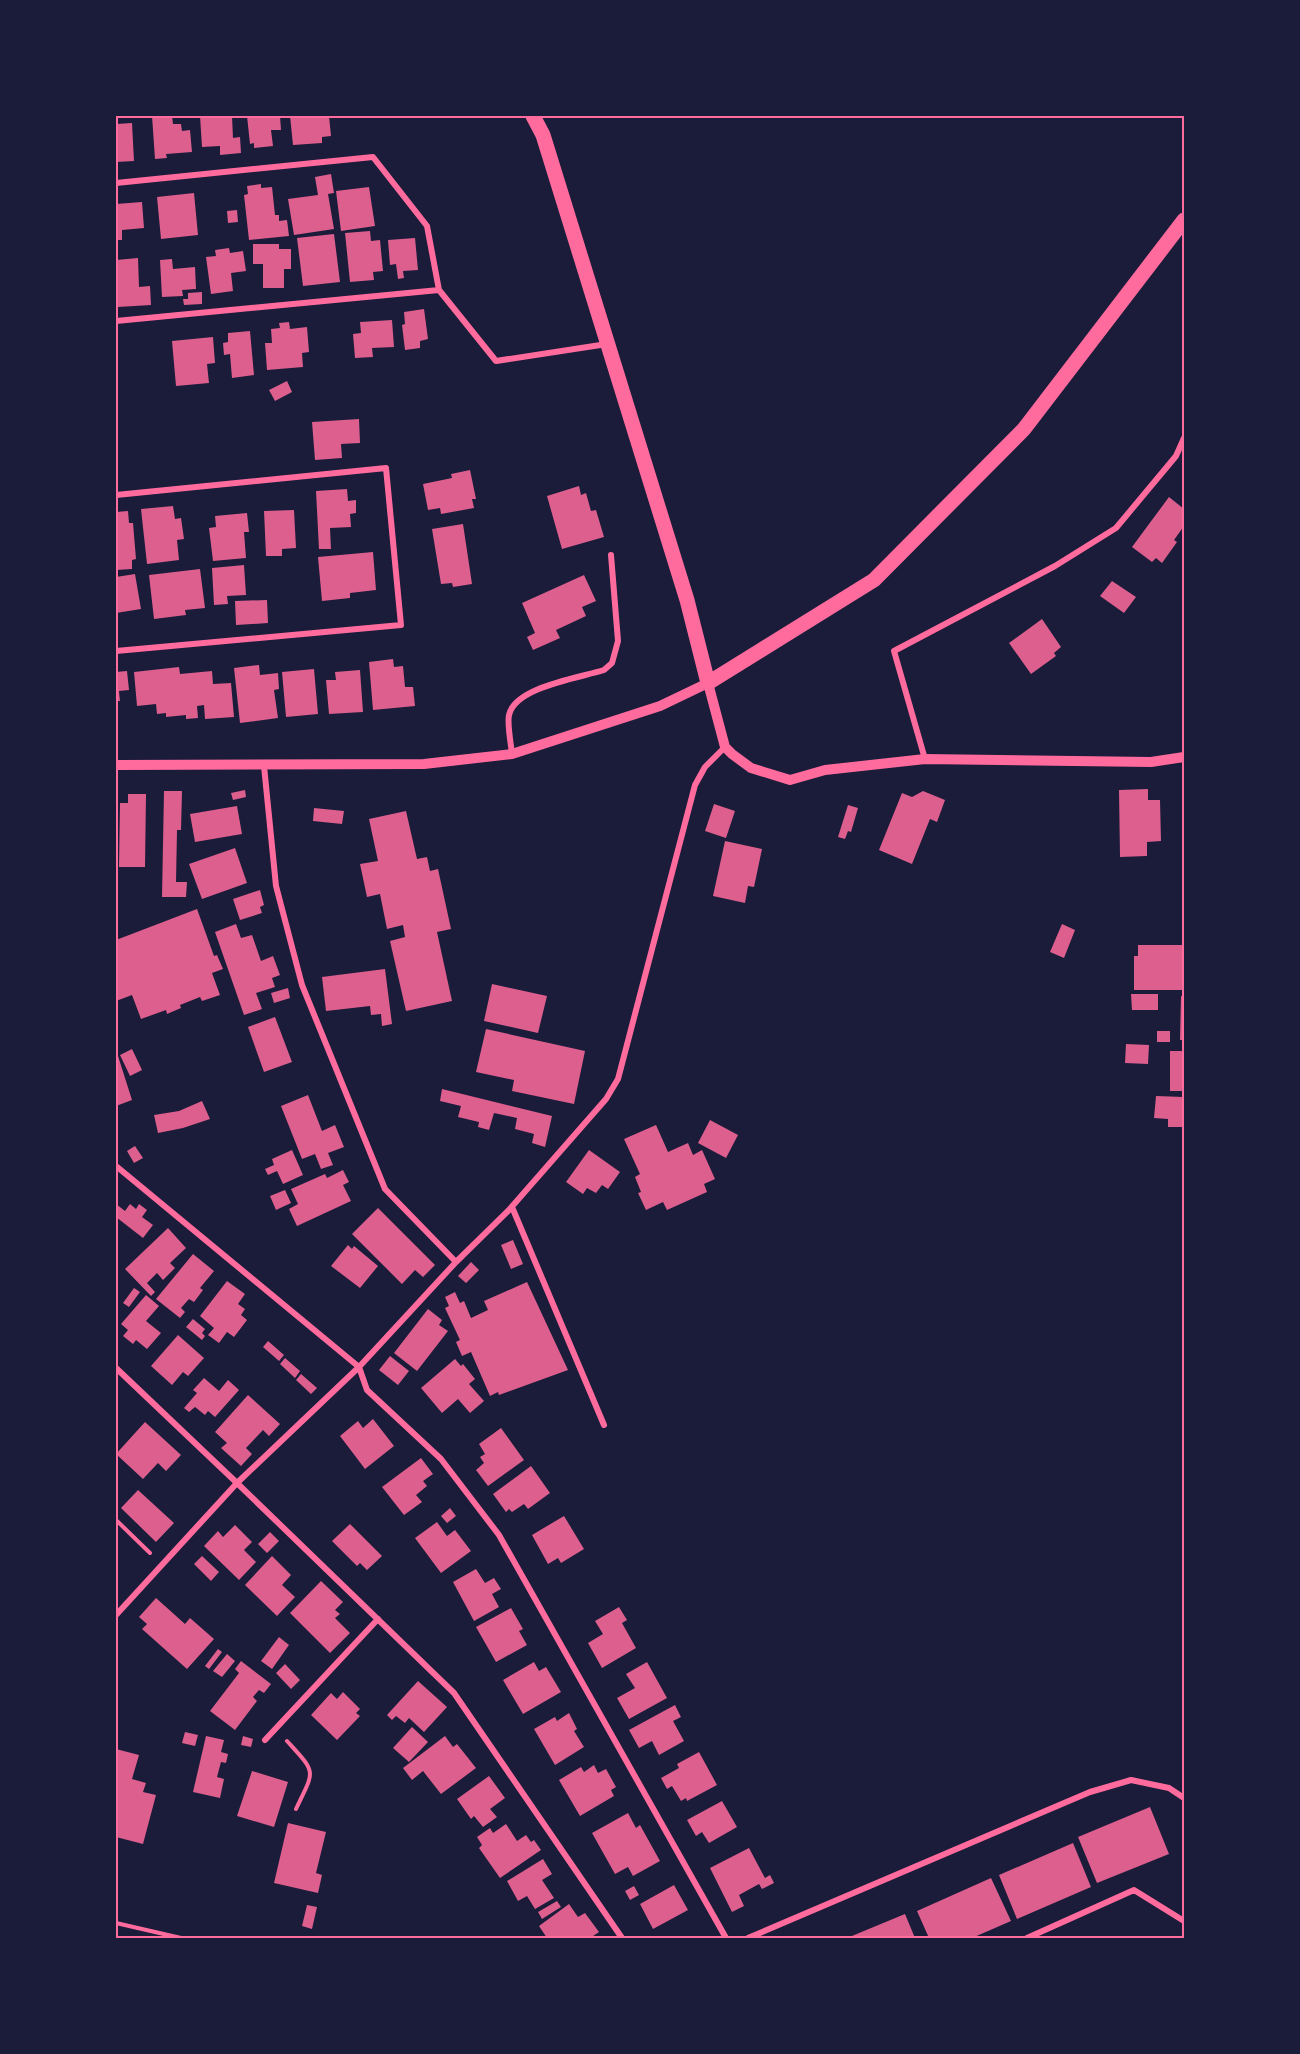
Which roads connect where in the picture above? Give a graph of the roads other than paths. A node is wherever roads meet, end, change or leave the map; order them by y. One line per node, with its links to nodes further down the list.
1 (533, 116): 6 (main road)
2 (116, 183): 4 (street)
3 (1185, 220): 11 (main road)
4 (439, 290): 5 (street); 6 (street)
5 (116, 321)
6 (607, 344): 11 (main road)
7 (1185, 438): 15 (street)
8 (116, 495): 10 (street)
9 (611, 555): 13 (street)
10 (116, 651)
11 (708, 683): 12 (street); 13 (street)
12 (725, 747): 15 (street); 19 (street)
13 (512, 753): 17 (street)
14 (1185, 757): 15 (street)
15 (925, 759)
16 (116, 765): 17 (street)
17 (264, 766): 20 (street)
18 (116, 1166): 21 (street)
19 (512, 1207): 20 (street); 23 (street)
20 (456, 1262): 21 (street)
21 (359, 1367): 24 (street); 31 (street)
22 (116, 1368): 24 (street)
23 (604, 1425)
24 (237, 1483): 25 (street); 26 (street)
25 (116, 1615)
26 (378, 1619): 27 (street); 30 (street)
27 (265, 1740)
28 (1185, 1797): 32 (street)
29 (1185, 1921): 33 (street)
30 (622, 1938)
31 (726, 1938)
32 (748, 1938)
33 (1027, 1938)

